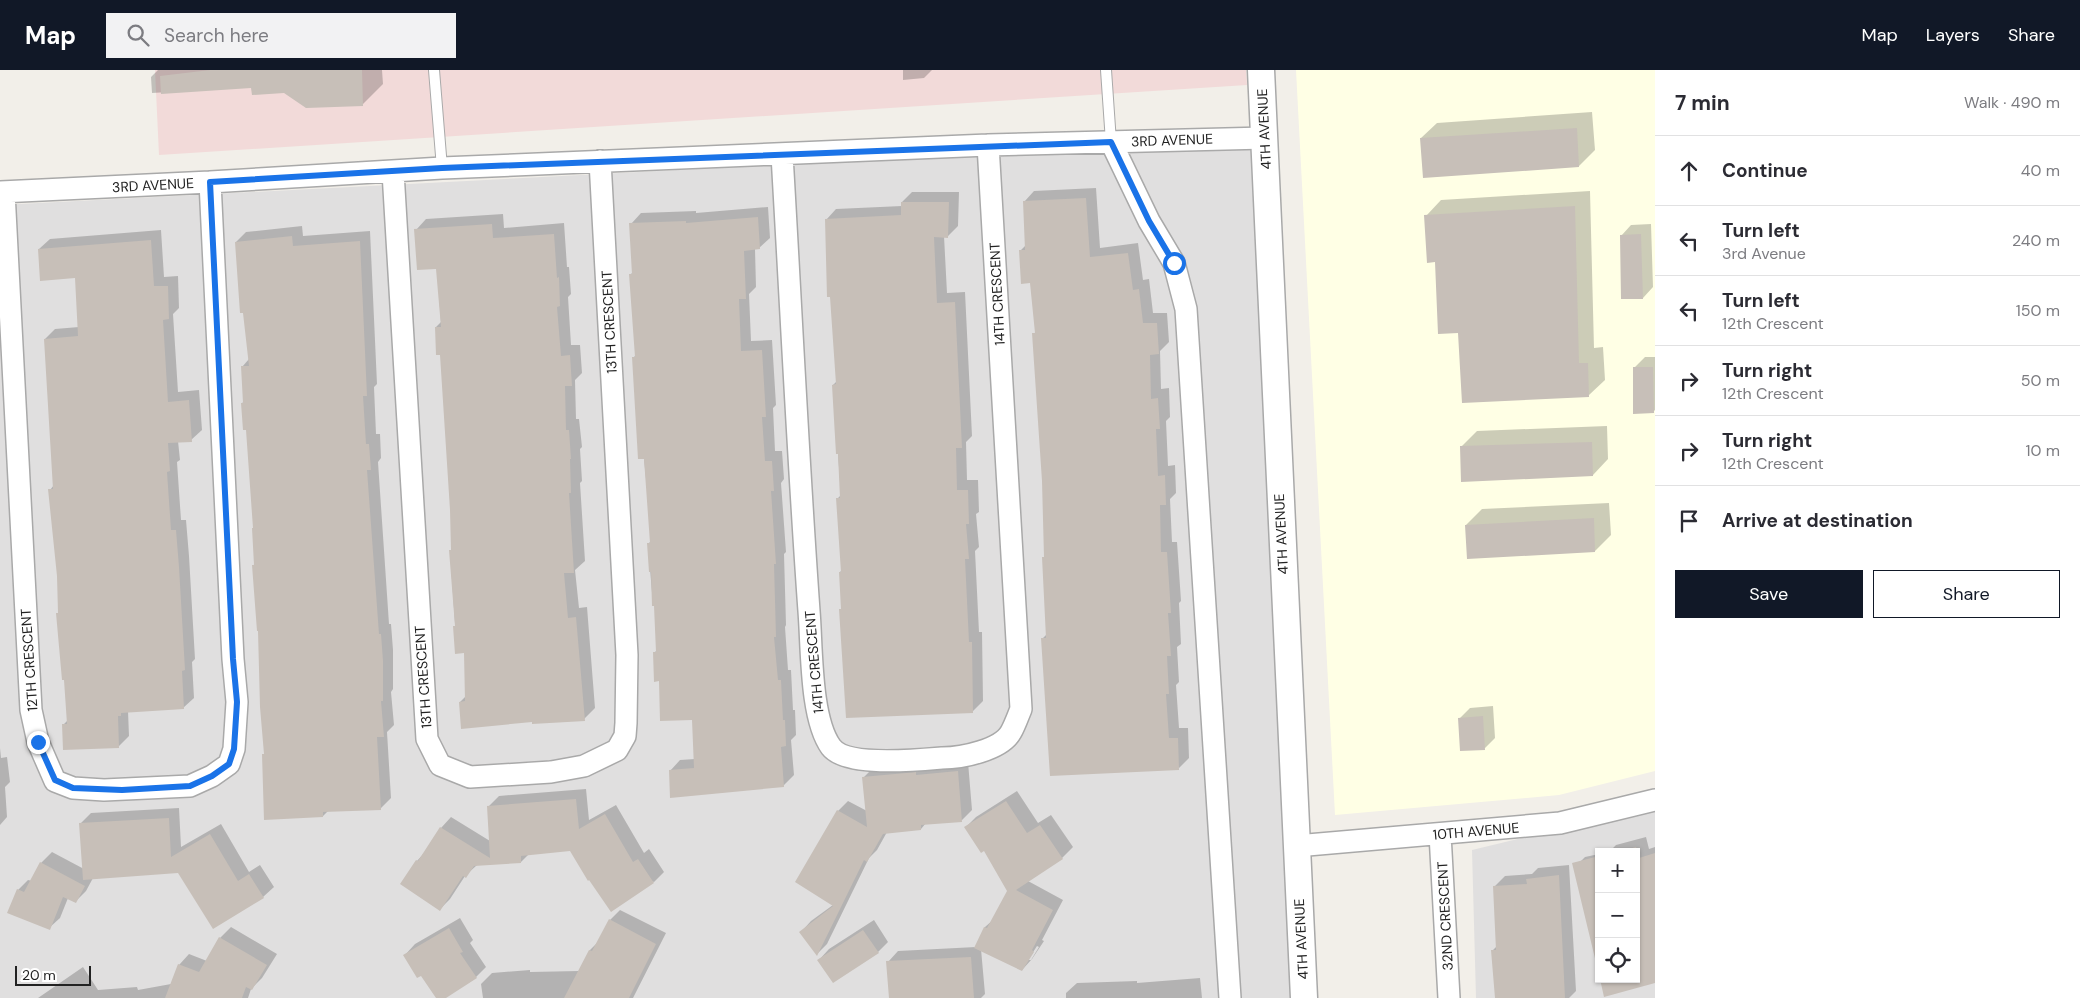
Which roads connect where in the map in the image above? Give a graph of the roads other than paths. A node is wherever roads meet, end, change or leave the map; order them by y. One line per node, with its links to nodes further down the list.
1 (434, 70): 9 (lane)
2 (1106, 70): 5 (lane)
3 (1261, 70): 4 (street, 4TH AVENUE)
4 (1265, 138): 5 (street, 3RD AVENUE); 15 (street, 4TH AVENUE)
5 (1111, 142): 6 (street, 3RD AVENUE); 16 (street)
6 (988, 145): 7 (street, 3RD AVENUE); 7 (street, 14TH CRESCENT)
7 (782, 154): 8 (street, 3RD AVENUE)
8 (600, 161): 9 (street, 3RD AVENUE); 10 (street, 13TH CRESCENT)
9 (442, 168): 10 (street, 3RD AVENUE)
10 (393, 172): 11 (street, 3RD AVENUE)
11 (210, 182): 12 (street, 3RD AVENUE); 12 (street, 12TH CRESCENT)
12 (2, 192)
13 (1655, 800): 14 (street, 10TH AVENUE)
14 (1440, 834): 15 (street, 10TH AVENUE); 18 (street, 32ND CRESCENT)
15 (1296, 846): 17 (street, 4TH AVENUE)
16 (1230, 998)
17 (1304, 998)
18 (1449, 998)

